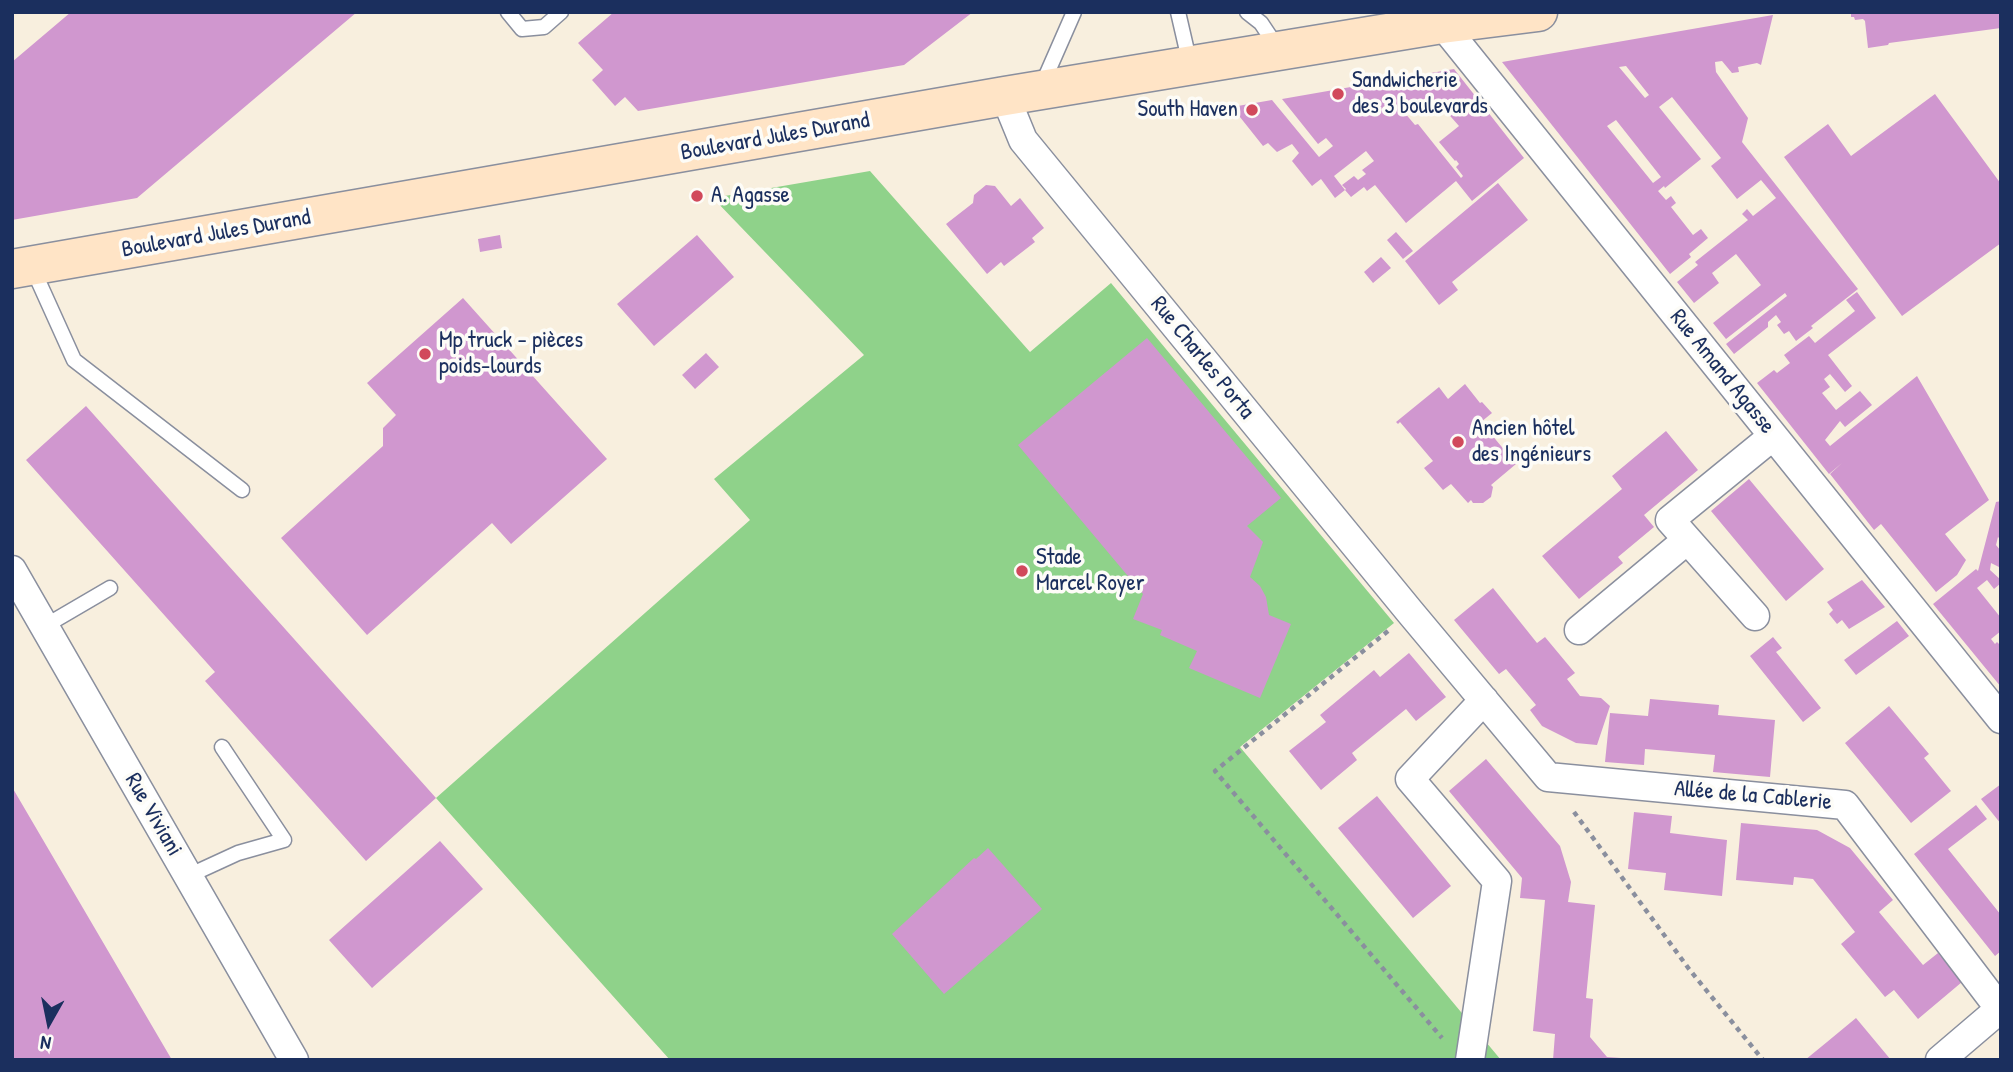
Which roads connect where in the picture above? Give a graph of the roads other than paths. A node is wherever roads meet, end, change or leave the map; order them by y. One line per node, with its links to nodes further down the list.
1 (508, 12): 2 (lane)
2 (561, 12)
3 (1074, 12): 10 (lane)
4 (1178, 12): 9 (lane)
5 (1247, 12): 8 (lane)
6 (1538, 12): 7 (main road, Boulevard Jules Durand)
7 (1442, 24): 8 (main road, Boulevard Jules Durand); 12 (street, Rue Amand Agasse)
8 (1280, 51): 9 (main road, Boulevard Jules Durand)
9 (1190, 65): 10 (main road, Boulevard Jules Durand)
10 (1023, 94): 11 (main road, Boulevard Jules Durand); 20 (street, Rue Charles Porta)
11 (22, 267): 13 (lane)
12 (1773, 436): 14 (street); 21 (street, Rue Amand Agasse)
13 (242, 490)
14 (1687, 540): 17 (street); 19 (street)
15 (12, 570): 18 (street, Rue Viviani)
16 (110, 588): 18 (lane)
17 (1755, 616)
18 (45, 626): 23 (street, Rue Viviani)
19 (1579, 630)
20 (1484, 700): 24 (street, Allée de la Cablerie); 26 (street)
21 (2001, 719)
22 (222, 747): 23 (lane)
23 (188, 876): 25 (street, Rue Viviani)
24 (2001, 1009): 27 (street)
25 (294, 1060)
26 (1470, 1060)
27 (1940, 1060)

